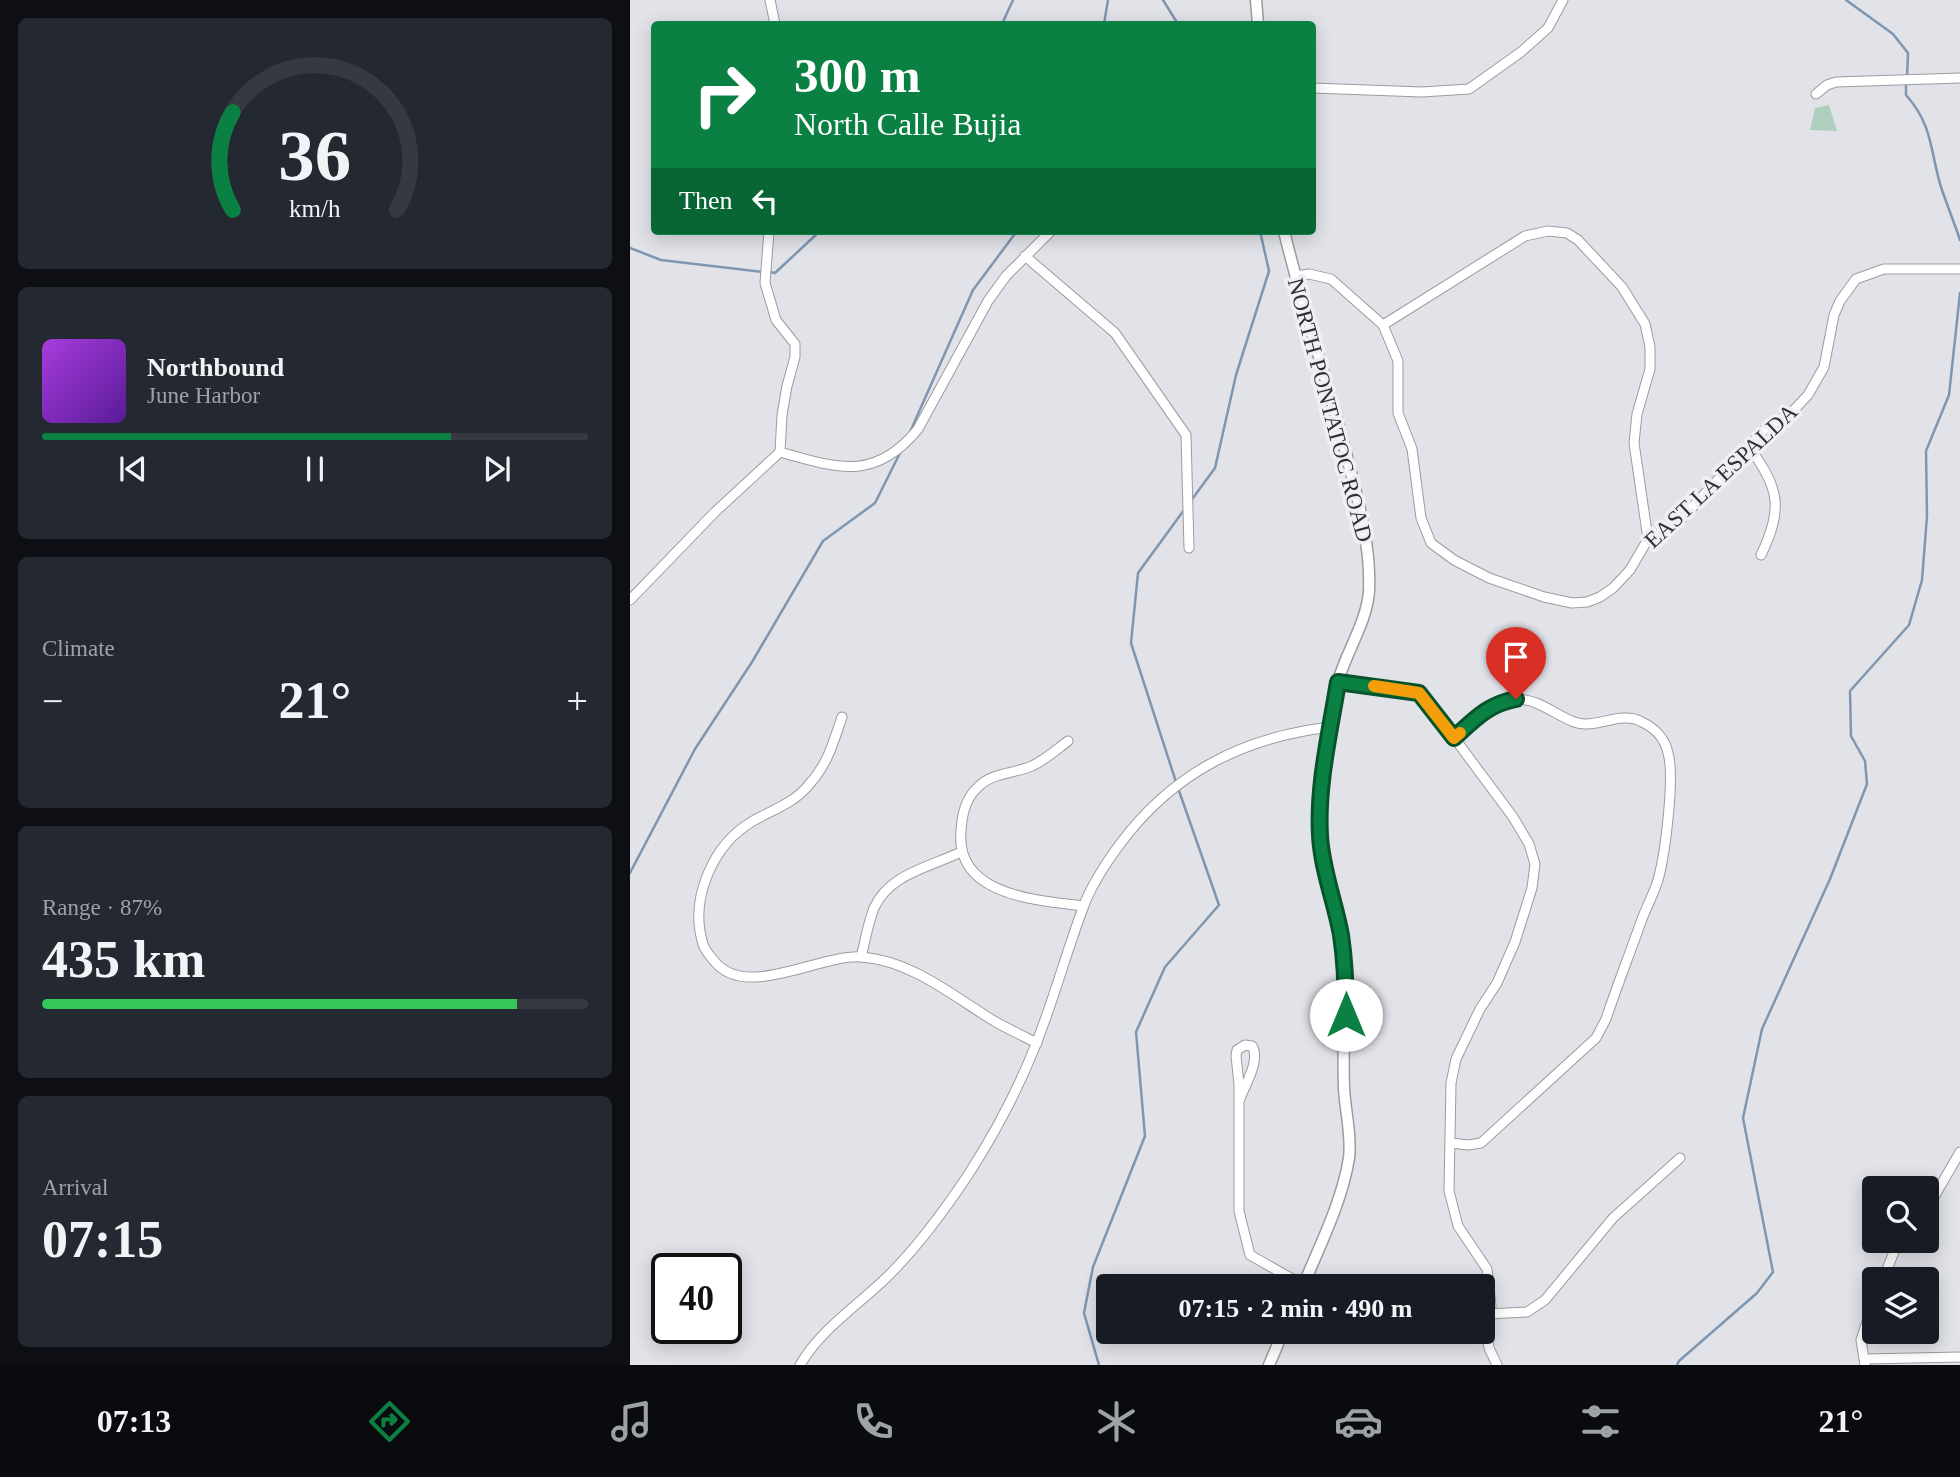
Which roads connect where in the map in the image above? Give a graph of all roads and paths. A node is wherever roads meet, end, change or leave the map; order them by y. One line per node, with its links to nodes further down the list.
1 (769, 0): 4 (street)
2 (1256, 0): 5 (street)
3 (1563, 0): 7 (street)
4 (774, 21)
5 (1258, 21)
6 (1960, 78): 8 (street)
7 (1316, 88)
8 (1816, 94)
9 (769, 235): 17 (street)
10 (1047, 235): 12 (street)
11 (1285, 235): 14 (street, NORTH PONTATOC ROAD)
12 (1025, 256): 17 (street); 19 (street)
13 (1960, 270): 16 (street, EAST LA ESPALDA)
14 (1295, 276): 15 (street, EAST LA ESPALDA); 22 (street, NORTH PONTATOC ROAD)
15 (1383, 325): 18 (street, EAST LA ESPALDA); 18 (street)
16 (1749, 447): 18 (street, EAST LA ESPALDA); 20 (street)
17 (780, 452): 21 (street)
18 (1648, 539)
19 (1189, 548)
20 (1761, 555)
21 (631, 596)
22 (1338, 682): 24 (street, NORTH PONTATOC ROAD); 25 (street)
23 (842, 717): 29 (street)
24 (1331, 727): 28 (street); 37 (street, NORTH PONTATOC ROAD)
25 (1454, 738): 32 (street); 32 (street)
26 (1068, 741): 27 (street)
27 (961, 852): 28 (street); 29 (street)
28 (1083, 906): 30 (street)
29 (861, 957): 30 (street)
30 (1037, 1043): 45 (street)
31 (1240, 1099): 31 (street); 36 (street)
32 (1451, 1143): 38 (street)
33 (1960, 1152): 35 (street)
34 (1680, 1158): 39 (street)
35 (1939, 1188)
36 (1282, 1274)
37 (1308, 1274)
38 (1487, 1274)
39 (1495, 1314)
40 (1862, 1337): 44 (street)
41 (1278, 1344): 46 (street)
42 (1488, 1344): 47 (street)
43 (1960, 1357): 44 (street)
44 (1865, 1362)
45 (800, 1365)
46 (1269, 1365)
47 (1497, 1365)

